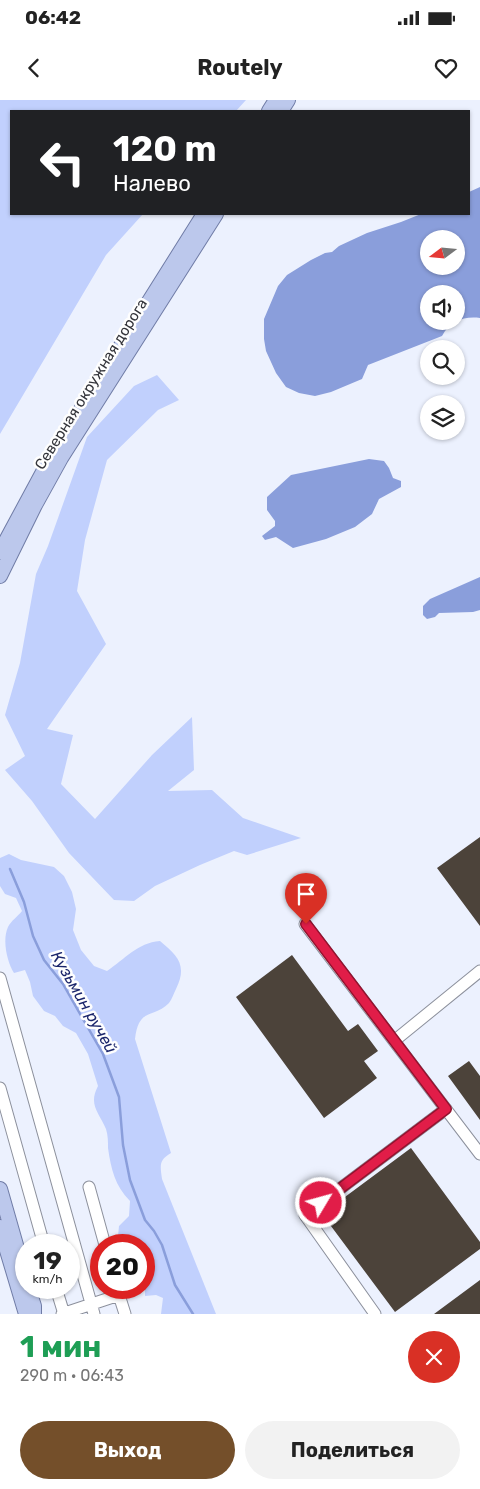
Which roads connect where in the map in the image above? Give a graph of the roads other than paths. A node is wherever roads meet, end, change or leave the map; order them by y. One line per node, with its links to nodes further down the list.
1 (203, 215): 3 (main road, Северная окружная дорога)
2 (215, 215): 4 (main road, Северная окружная дорога)
3 (0, 552)
4 (0, 576)
5 (306, 924): 8 (street)
6 (480, 971): 8 (street)
7 (0, 978): 22 (street)
8 (394, 1041): 10 (street)
9 (0, 1088): 15 (street)
10 (446, 1109): 11 (street); 27 (street)
11 (480, 1154)
12 (89, 1187): 16 (street)
13 (0, 1189): 17 (main road)
14 (0, 1226): 23 (main road)
15 (41, 1234)
16 (102, 1234)
17 (15, 1242)
18 (32, 1299): 24 (main road)
19 (59, 1299): 25 (street)
20 (107, 1299): 22 (street)
21 (120, 1299): 26 (street)
22 (93, 1309): 25 (street)
23 (26, 1314)
24 (34, 1314)
25 (63, 1314)
26 (124, 1314)
27 (375, 1314)

